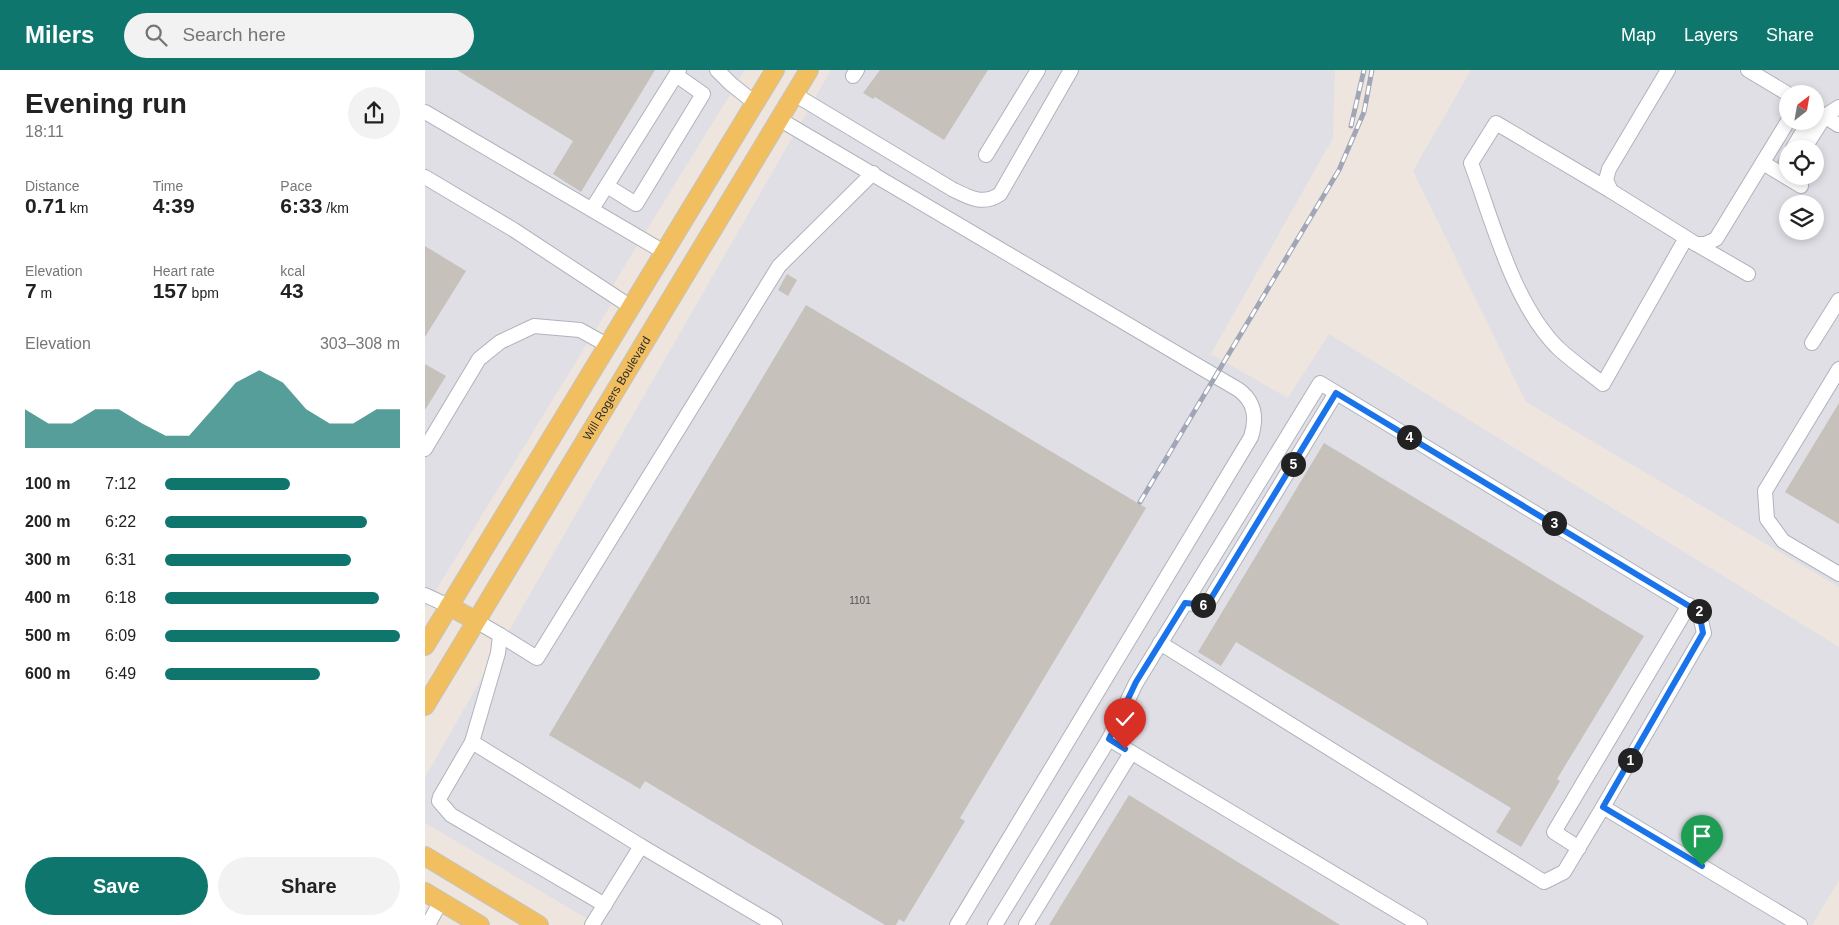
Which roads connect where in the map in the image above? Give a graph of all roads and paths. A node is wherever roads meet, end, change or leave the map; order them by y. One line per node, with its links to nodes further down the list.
1 (717, 70): 11 (lane)
2 (775, 70): 11 (main road)
3 (809, 70): 10 (main road, Will Rogers Boulevard)
4 (1038, 70): 19 (lane)
5 (1071, 70): 10 (lane)
6 (1668, 70): 25 (lane)
7 (1748, 70): 9 (lane)
8 (678, 72): 24 (lane); 24 (lane)
9 (1779, 89)
10 (794, 94): 16 (main road, Will Rogers Boulevard)
11 (755, 103): 16 (main road); 28 (main road)
12 (1839, 107): 14 (lane)
13 (425, 112): 26 (lane)
14 (1824, 112)
15 (1824, 117): 17 (lane)
16 (779, 119): 22 (lane); 42 (main road, Will Rogers Boulevard)
17 (1838, 125)
18 (1783, 130): 20 (lane)
19 (986, 155)
20 (1763, 163): 21 (lane); 27 (lane)
21 (1779, 171)
22 (873, 173): 43 (lane); 62 (lane)
23 (425, 177): 31 (lane)
24 (607, 186): 26 (lane)
25 (1611, 191): 27 (lane); 27 (lane)
26 (593, 209): 28 (lane)
27 (1691, 241): 29 (lane)
28 (664, 252): 31 (main road)
29 (1748, 274)
30 (1839, 300): 32 (lane)
31 (631, 307): 33 (main road)
32 (1812, 343)
33 (607, 346): 36 (lane); 41 (main road)
34 (1839, 370): 37 (lane)
35 (1336, 393): 39 (lane); 39 (lane); 40 (lane)
36 (425, 448)
37 (1839, 574)
38 (425, 595): 41 (lane)
39 (1185, 603): 44 (lane)
40 (1689, 605): 50 (lane); 52 (lane)
41 (449, 606): 42 (main road); 45 (main road)
42 (476, 621): 43 (lane); 46 (main road, Will Rogers Boulevard)
43 (500, 635): 48 (lane)
44 (1160, 643): 47 (lane); 52 (lane)
45 (425, 646)
46 (425, 706)
47 (1109, 739): 49 (lane); 63 (lane)
48 (472, 742): 51 (lane); 56 (lane)
49 (1131, 753): 64 (lane); 65 (lane)
50 (1603, 807): 52 (lane); 66 (lane)
51 (641, 846): 56 (lane); 61 (lane)
52 (1579, 848)
53 (425, 856): 59 (main road)
54 (425, 892): 55 (main road)
55 (441, 901): 57 (lane); 58 (main road)
56 (605, 905): 60 (lane)
57 (428, 925)
58 (480, 925)
59 (539, 925)
60 (593, 925)
61 (775, 925)
62 (957, 925)
63 (995, 925)
64 (1026, 925)
65 (1420, 925)
66 (1801, 925)

